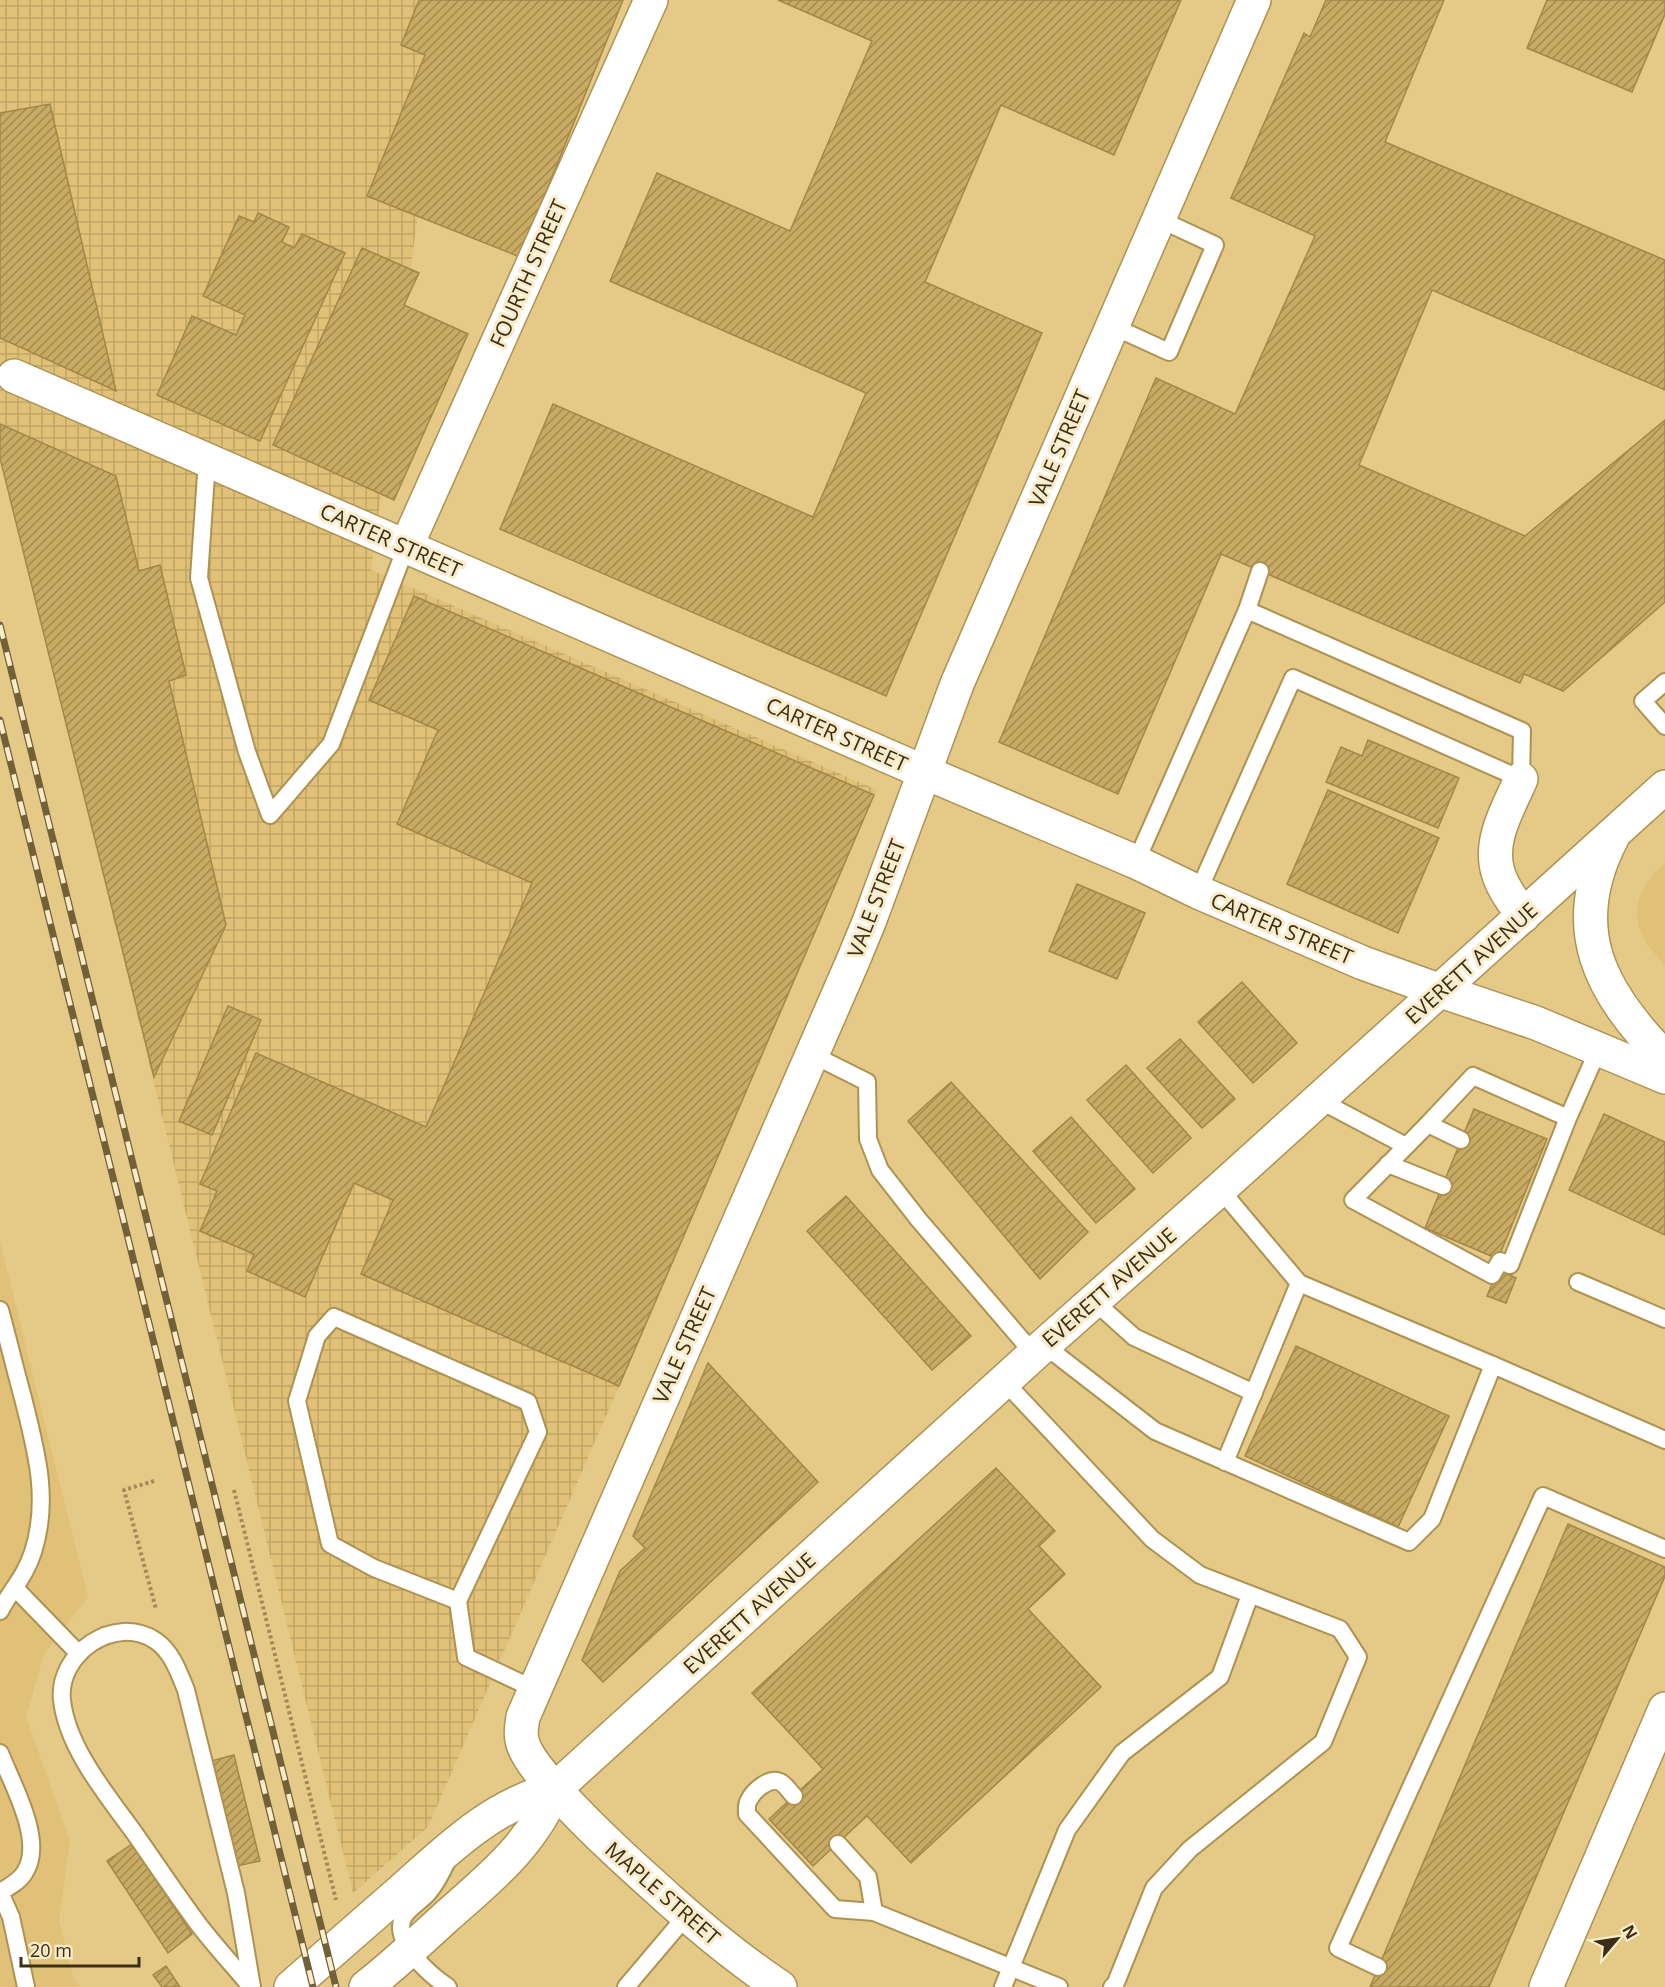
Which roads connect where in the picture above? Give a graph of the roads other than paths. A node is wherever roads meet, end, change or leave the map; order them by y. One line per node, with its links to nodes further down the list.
1 (651, 0): 7 (street, FOURTH STREET)
2 (1254, 0): 3 (street, VALE STREET)
3 (1159, 219): 4 (street, VALE STREET); 4 (lane)
4 (1112, 326): 12 (street, VALE STREET)
5 (14, 376): 6 (street, CARTER STREET)
6 (207, 460): 7 (street, CARTER STREET); 7 (lane)
7 (406, 547): 12 (street, CARTER STREET)
8 (1260, 572): 9 (lane)
9 (1247, 610): 13 (lane); 16 (lane)
10 (1665, 682): 11 (lane)
11 (1665, 726)
12 (924, 772): 16 (street, CARTER STREET); 21 (street, VALE STREET)
13 (1521, 779): 17 (lane); 18 (street)
14 (1665, 787): 15 (street, EVERETT AVENUE)
15 (1615, 832): 18 (street, EVERETT AVENUE); 22 (street)
16 (1136, 862): 17 (street, CARTER STREET)
17 (1198, 892): 19 (street, CARTER STREET)
18 (1523, 916): 19 (street, EVERETT AVENUE)
19 (1441, 991): 20 (street, CARTER STREET); 24 (street, EVERETT AVENUE)
20 (1599, 1050): 23 (street, CARTER STREET); 25 (lane)
21 (811, 1054): 37 (lane); 49 (street, VALE STREET)
22 (1665, 1058)
23 (1665, 1077)
24 (1319, 1100): 28 (lane); 31 (street, EVERETT AVENUE)
25 (1568, 1118): 26 (lane); 29 (lane)
26 (1428, 1124): 27 (lane); 28 (lane)
27 (1461, 1140)
28 (1406, 1146): 29 (lane)
29 (1388, 1164): 30 (lane)
30 (1443, 1186)
31 (1220, 1189): 33 (lane); 34 (street, EVERETT AVENUE)
32 (1578, 1282): 36 (lane)
33 (1299, 1283): 38 (lane); 40 (lane)
34 (1094, 1301): 37 (street, EVERETT AVENUE); 40 (lane)
35 (0, 1310): 44 (lane)
36 (1665, 1319)
37 (1039, 1350): 39 (street, EVERETT AVENUE); 42 (lane)
38 (1493, 1365): 41 (lane); 42 (lane)
39 (1004, 1381): 45 (lane); 52 (street, EVERETT AVENUE)
40 (1254, 1393): 42 (lane)
41 (1665, 1440)
42 (1225, 1462)
43 (1665, 1549): 59 (lane)
44 (16, 1589): 47 (lane); 48 (lane)
45 (1250, 1595): 60 (lane); 70 (lane)
46 (458, 1601): 46 (lane); 49 (lane)
47 (0, 1611)
48 (79, 1654): 62 (lane); 62 (lane)
49 (534, 1689): 52 (street, VALE STREET)
50 (1665, 1709): 71 (street)
51 (0, 1753): 61 (lane)
52 (555, 1789): 54 (street, EVERETT AVENUE); 57 (street, MAPLE STREET); 58 (street, EVERETT AVENUE)
53 (794, 1796): 56 (lane)
54 (453, 1844): 58 (lane); 63 (street, EVERETT AVENUE)
55 (837, 1844): 56 (lane)
56 (874, 1912): 60 (lane)
57 (687, 1915): 66 (lane); 67 (street, MAPLE STREET)
58 (410, 1950): 64 (street, EVERETT AVENUE); 65 (lane)
59 (1378, 1967)
60 (1010, 1968): 68 (lane); 69 (lane)
61 (26, 1987)
62 (252, 1987)
63 (291, 1987)
64 (366, 1987)
65 (448, 1987)
66 (626, 1987)
67 (780, 1987)
68 (1002, 1987)
69 (1059, 1987)
70 (1112, 1987)
71 (1546, 1987)

